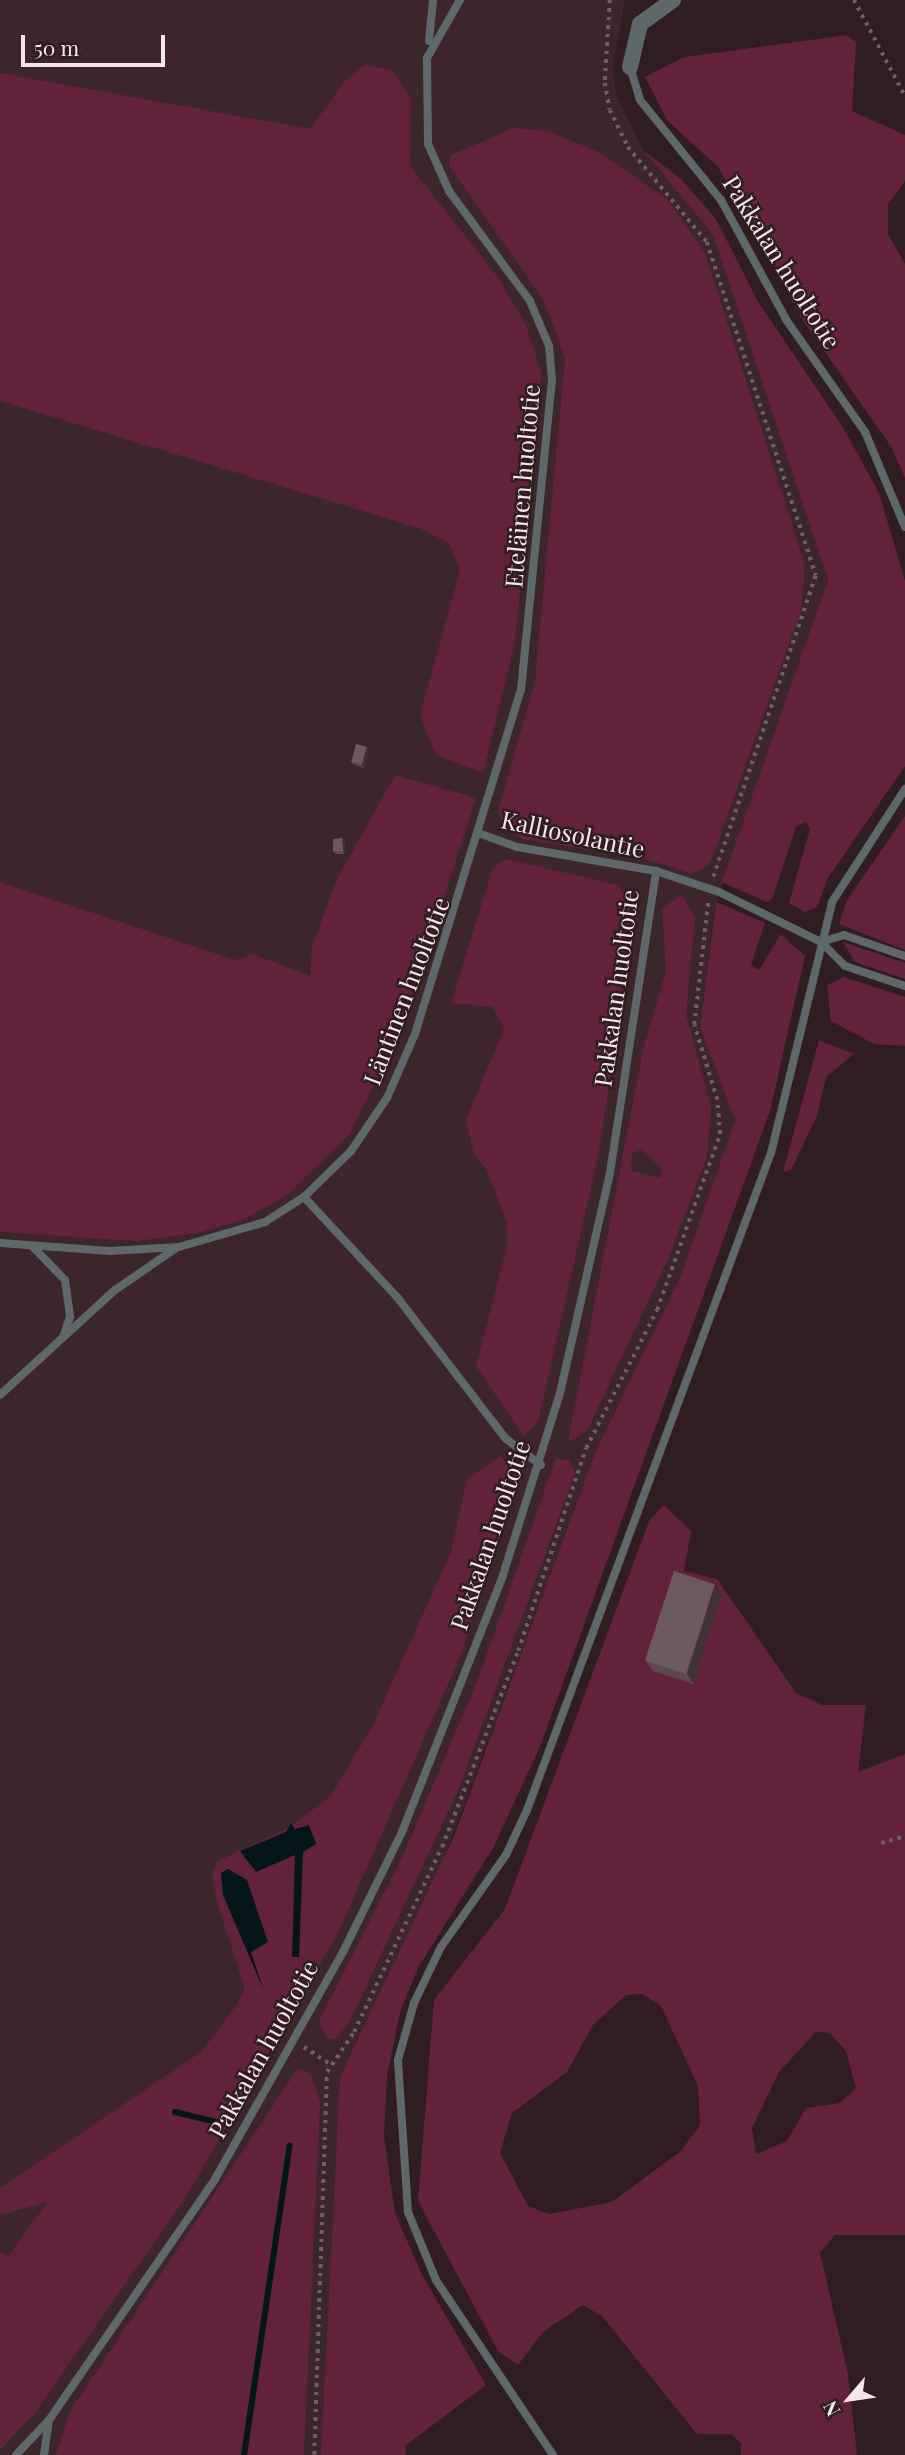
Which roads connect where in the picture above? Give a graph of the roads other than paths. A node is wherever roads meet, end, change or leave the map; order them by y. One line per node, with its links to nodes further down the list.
1 (433, 0): 4 (lane)
2 (460, 0): 4 (lane)
3 (673, 0): 5 (street, Pakkalan huoltotie)
4 (427, 58): 8 (lane, Eteläinen huoltotie)
5 (631, 67): 6 (lane, Pakkalan huoltotie)
6 (905, 527)
7 (905, 789): 10 (lane)
8 (481, 834): 9 (lane, Kalliosolantie); 13 (lane, Läntinen huoltotie)
9 (656, 871): 10 (lane, Pakkalan huoltotie); 19 (lane, Pakkalan huoltotie)
10 (821, 942): 11 (lane); 12 (lane); 23 (lane)
11 (905, 956)
12 (905, 986)
13 (304, 1197): 16 (lane, Läntinen huoltotie); 19 (lane)
14 (0, 1244): 15 (lane, Läntinen huoltotie)
15 (33, 1247): 16 (lane, Läntinen huoltotie); 17 (lane)
16 (179, 1247): 17 (lane)
17 (63, 1338): 18 (lane)
18 (0, 1395)
19 (541, 1465): 20 (lane, Pakkalan huoltotie)
20 (49, 2420): 21 (lane, Pakkalan huoltotie); 22 (lane)
21 (16, 2455)
22 (44, 2455)
23 (553, 2455)

